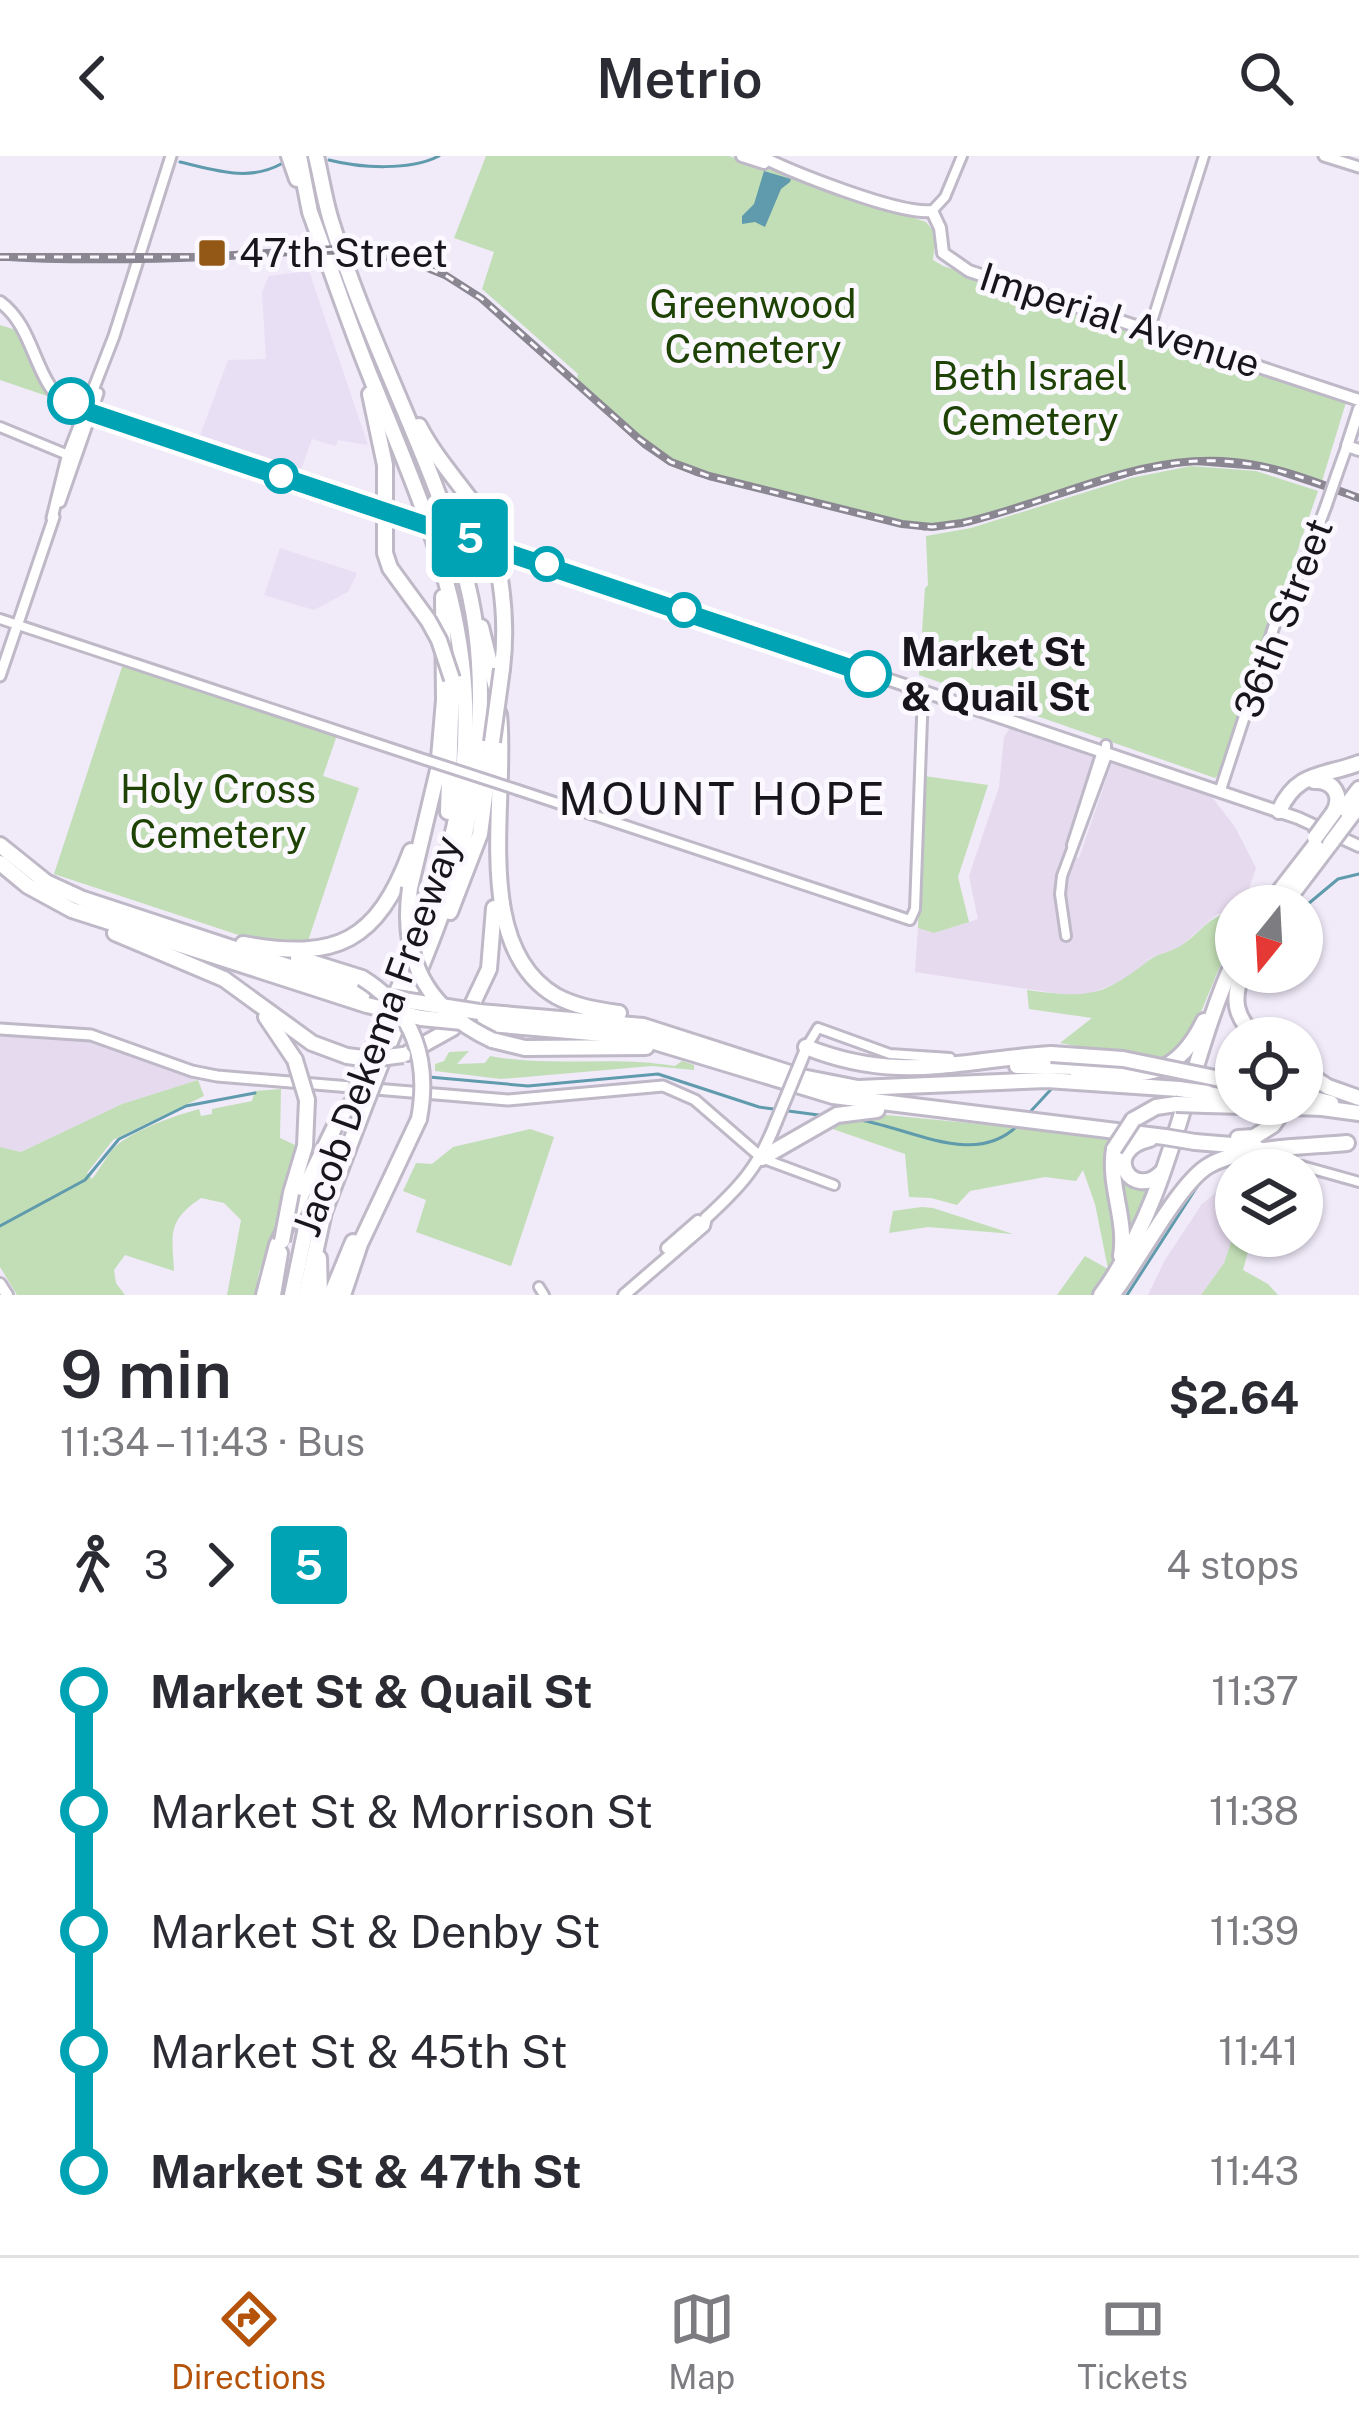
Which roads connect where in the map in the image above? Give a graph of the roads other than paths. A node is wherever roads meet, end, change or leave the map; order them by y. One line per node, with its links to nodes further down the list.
1 (171, 156): 21 (main road)
2 (289, 156): 14 (highway)
3 (299, 156): 14 (highway, Jacob Dekema Freeway)
4 (316, 156): 15 (highway, Jacob Dekema Freeway)
5 (326, 156): 15 (highway)
6 (746, 156): 7 (main road); 11 (main road)
7 (760, 156): 11 (main road)
8 (962, 156): 13 (street)
9 (1204, 156): 17 (street)
10 (1324, 156): 12 (main road)
11 (779, 166): 13 (main road)
12 (1359, 167)
13 (932, 211): 17 (main road, Imperial Avenue)
14 (310, 212): 18 (highway, Jacob Dekema Freeway)
15 (333, 229): 19 (highway, Jacob Dekema Freeway)
16 (3, 300): 21 (main road)
17 (1149, 331): 20 (main road, Imperial Avenue)
18 (355, 332): 23 (highway, Jacob Dekema Freeway); 26 (highway)
19 (392, 373): 28 (highway); 29 (highway, Jacob Dekema Freeway)
20 (1359, 404): 24 (main road, Imperial Avenue)
21 (88, 412): 25 (main road); 26 (main road); 27 (main road)
22 (0, 427): 25 (street)
23 (400, 446): 40 (highway); 48 (highway, Jacob Dekema Freeway)
24 (1353, 448): 38 (main road, 36th Street, bridge)
25 (68, 454): 27 (main road)
26 (388, 511): 28 (main road, bridge); 48 (highway, bridge)
27 (52, 518): 32 (main road)
28 (490, 545): 31 (main road); 55 (highway, bridge)
29 (463, 568): 41 (highway); 55 (highway, Jacob Dekema Freeway)
30 (0, 619): 32 (street)
31 (726, 624): 34 (main road); 35 (main road)
32 (17, 625): 33 (main road); 34 (street, bridge)
33 (0, 676)
34 (923, 692): 35 (main road); 36 (main road)
35 (974, 700): 36 (main road)
36 (1105, 749): 38 (main road); 53 (street)
37 (1359, 763): 43 (highway)
38 (1222, 788): 43 (main road)
39 (1359, 789): 44 (highway)
40 (434, 790): 54 (highway); 66 (highway, bridge)
41 (501, 801): 61 (highway); 67 (highway)
42 (1359, 806): 44 (highway)
43 (1284, 810): 44 (main road); 44 (highway)
44 (1350, 825): 45 (highway, bridge); 45 (highway, bridge)
45 (1325, 842): 49 (highway); 50 (highway)
46 (0, 845): 52 (highway)
47 (0, 862): 51 (highway)
48 (437, 883): 69 (highway, Jacob Dekema Freeway)
49 (1291, 885)
50 (1297, 885)
51 (72, 910): 56 (highway); 60 (highway)
52 (137, 917): 54 (highway); 60 (highway)
53 (1066, 936)
54 (243, 944): 93 (highway, bridge)
55 (424, 958): 69 (highway, Jacob Dekema Freeway)
56 (205, 970): 62 (highway, bridge); 95 (highway, bridge)
57 (1218, 993): 68 (highway)
58 (1219, 993): 83 (highway)
59 (1229, 993): 101 (highway)
60 (369, 999): 61 (highway, bridge)
61 (476, 1013): 66 (highway); 67 (highway)
62 (453, 1028)
63 (0, 1029): 87 (main road)
64 (994, 1050): 65 (street)
65 (805, 1051): 68 (highway); 87 (main road, bridge)
66 (722, 1063): 81 (highway)
67 (782, 1070): 68 (highway)
68 (1065, 1070): 70 (highway, bridge); 72 (highway)
69 (368, 1078): 76 (highway, Jacob Dekema Freeway, bridge)
70 (1215, 1078)
71 (1323, 1084): 74 (highway)
72 (1177, 1097): 75 (highway, bridge); 100 (highway, bridge)
73 (1215, 1098): 75 (highway)
74 (1359, 1098)
75 (1207, 1099): 79 (highway)
76 (358, 1100): 86 (highway, Jacob Dekema Freeway); 95 (highway); 96 (highway, Jacob Dekema Freeway)
77 (1323, 1102): 80 (highway)
78 (1323, 1108): 79 (highway)
79 (1326, 1108): 80 (highway)
80 (1359, 1111)
81 (989, 1116): 83 (highway); 87 (highway)
82 (1273, 1125): 84 (highway, bridge)
83 (1166, 1142): 84 (highway, bridge); 100 (highway)
84 (1196, 1142): 85 (highway)
85 (1353, 1143): 101 (highway)
86 (349, 1147): 93 (highway); 97 (highway, Jacob Dekema Freeway)
87 (762, 1158): 90 (street); 91 (main road)
88 (1323, 1172): 89 (street)
89 (1359, 1182)
90 (834, 1185)
91 (706, 1218): 98 (main road); 99 (main road)
92 (0, 1284): 94 (main road)
93 (332, 1294)
94 (7, 1295)
95 (271, 1295)
96 (292, 1295)
97 (306, 1295)
98 (611, 1295)
99 (623, 1295)
100 (1101, 1295)
101 (1112, 1295)

